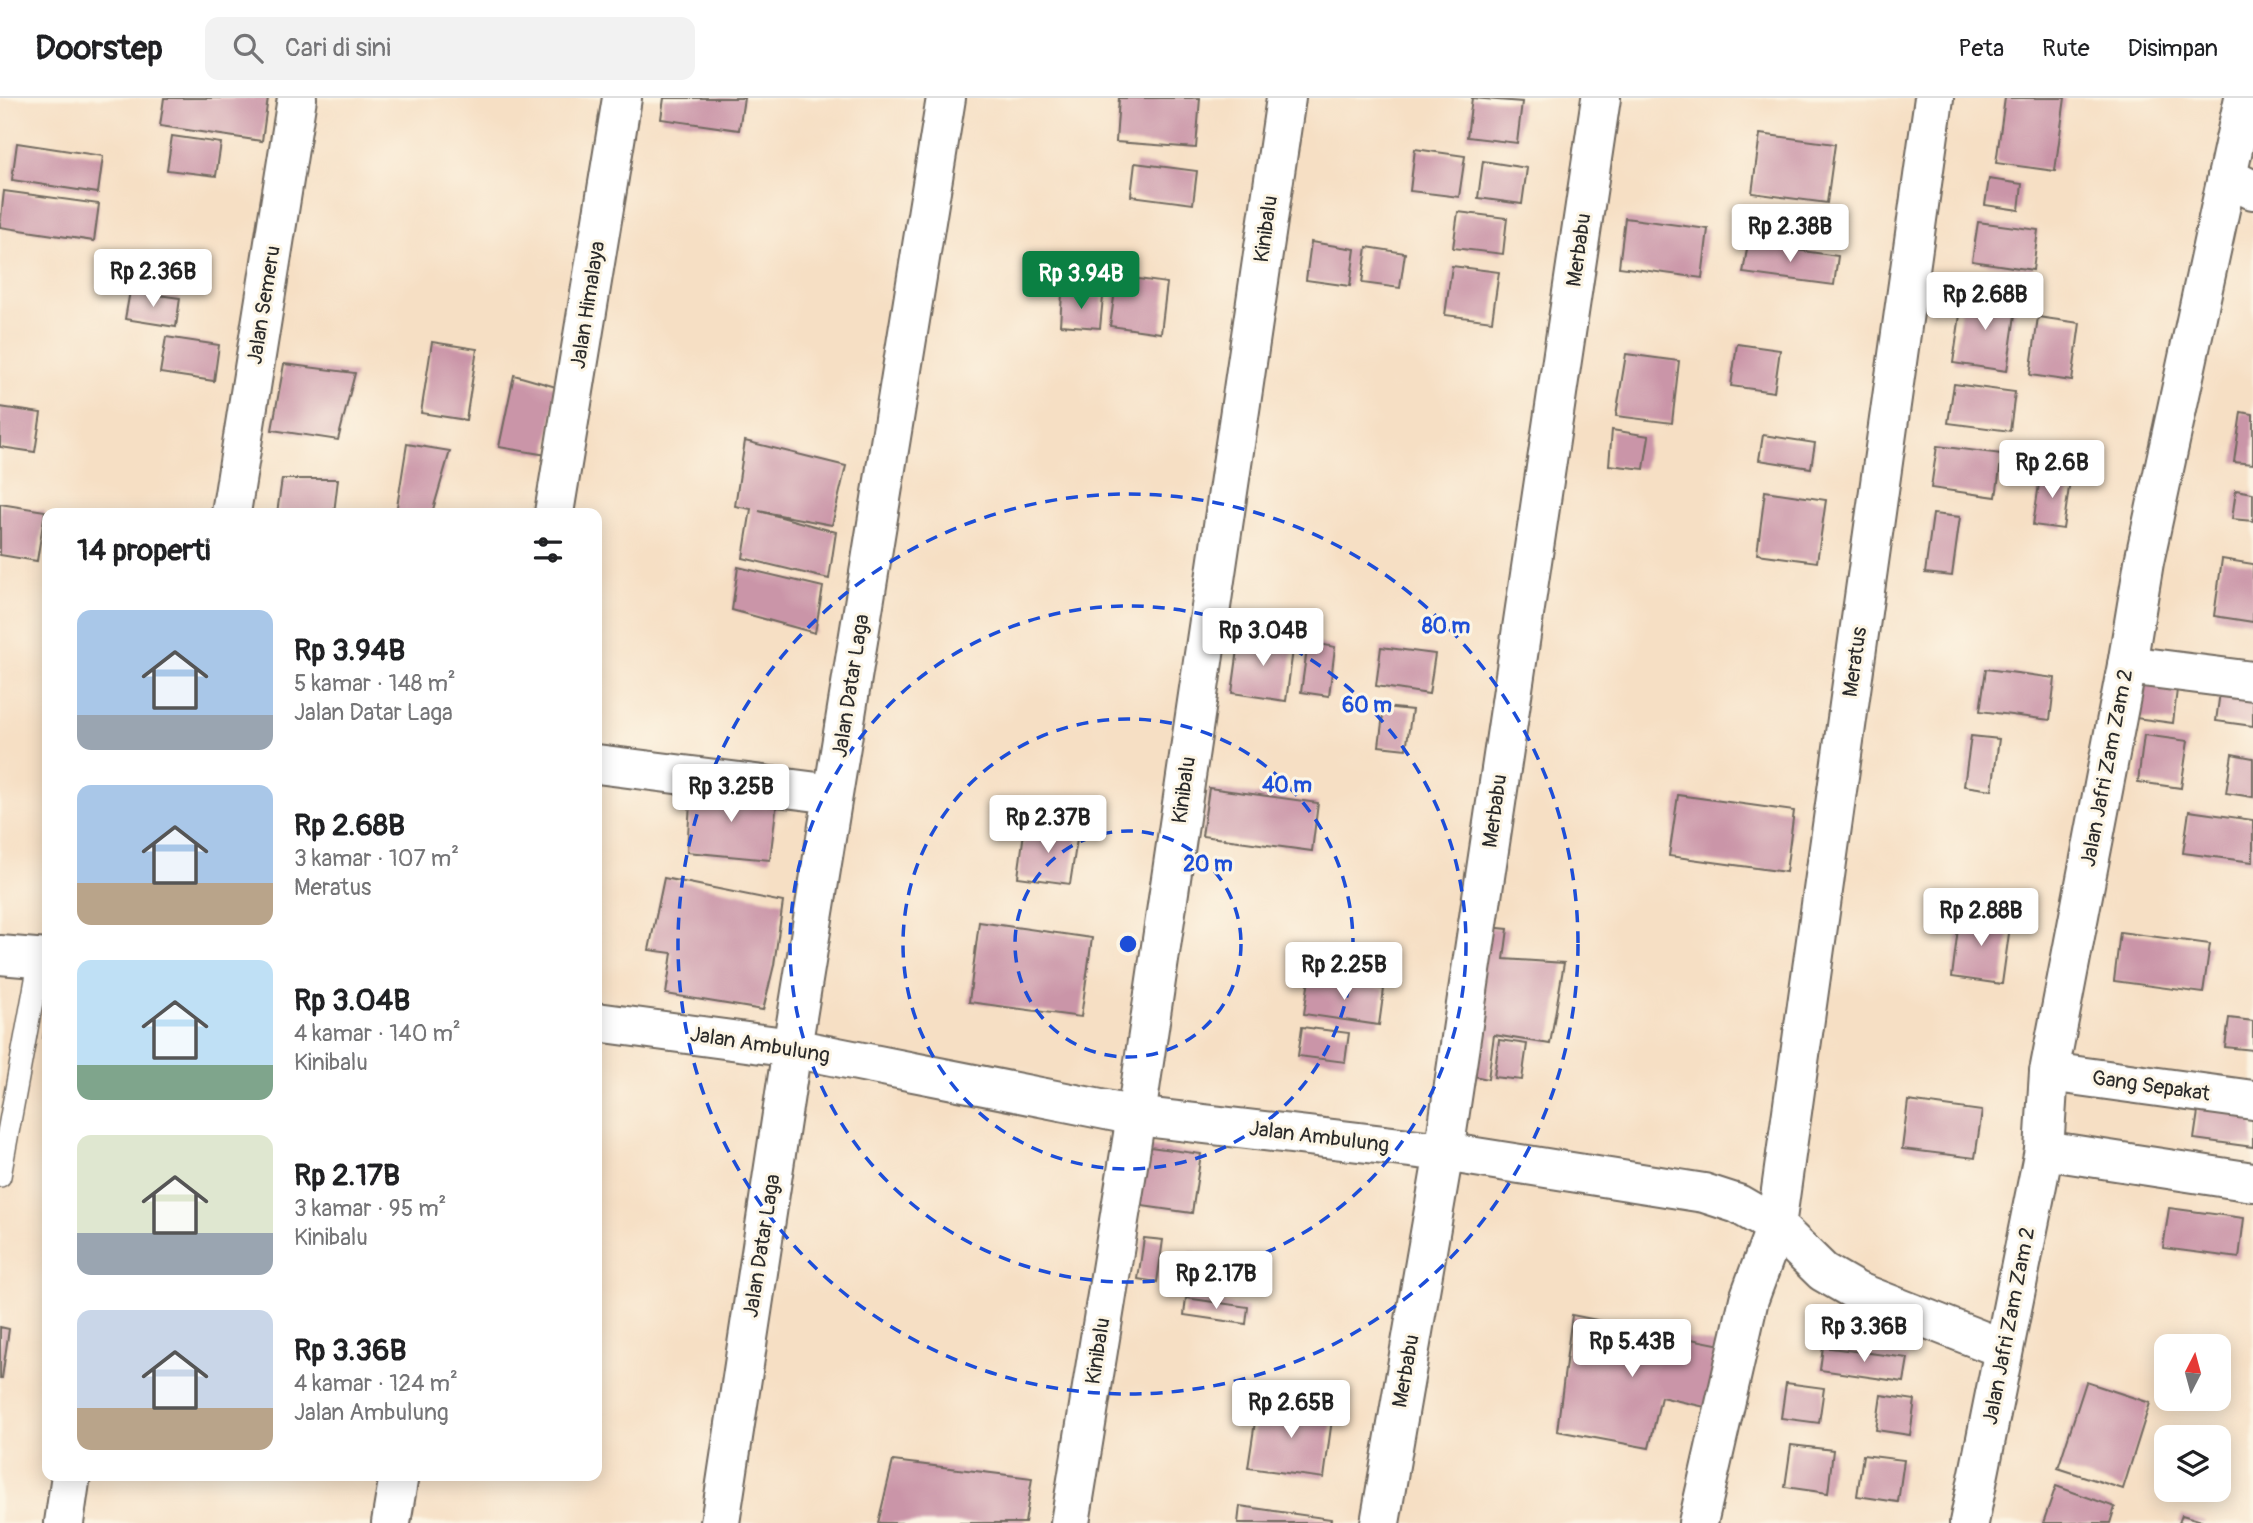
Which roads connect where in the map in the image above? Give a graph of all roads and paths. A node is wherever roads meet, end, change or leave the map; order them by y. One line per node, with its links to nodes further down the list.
1 (297, 98): 9 (street, Jalan Semeru)
2 (622, 98): 10 (street, Jalan Himalaya)
3 (946, 98): 14 (street, Jalan Datar Laga)
4 (1286, 98): 22 (street, Kinibalu)
5 (1601, 98): 24 (street, Merbabu)
6 (1934, 98): 27 (street, Meratus)
7 (2244, 98): 8 (street, Jalan Jafri Zam Zam 2)
8 (2240, 183): 11 (street, Jalan Jafri Zam Zam 2)
9 (232, 508)
10 (556, 508)
11 (2127, 665): 12 (street); 20 (street, Jalan Jafri Zam Zam 2)
12 (2253, 681)
13 (602, 765): 14 (street)
14 (833, 794): 19 (street, Jalan Datar Laga)
15 (0, 955): 16 (street)
16 (42, 959)
17 (42, 969): 25 (lane)
18 (602, 1023): 19 (street, Jalan Ambulung)
19 (792, 1048): 22 (street, Jalan Ambulung); 33 (street, Jalan Datar Laga)
20 (2049, 1072): 21 (street, Gang Sepakat); 23 (street, Jalan Jafri Zam Zam 2)
21 (2253, 1100)
22 (1136, 1116): 24 (street, Jalan Ambulung); 34 (street, Kinibalu)
23 (2044, 1150): 26 (street); 28 (street, Jalan Jafri Zam Zam 2)
24 (1444, 1152): 27 (street, Jalan Ambulung); 35 (street, Merbabu)
25 (0, 1176)
26 (2253, 1182)
27 (1776, 1226): 28 (street, Jalan Ambulung); 36 (street, Meratus)
28 (2004, 1349): 37 (street, Jalan Jafri Zam Zam 2)
29 (70, 1481): 31 (street)
30 (398, 1481): 32 (street)
31 (64, 1523)
32 (391, 1523)
33 (720, 1523)
34 (1070, 1523)
35 (1380, 1523)
36 (1698, 1523)
37 (1969, 1523)

